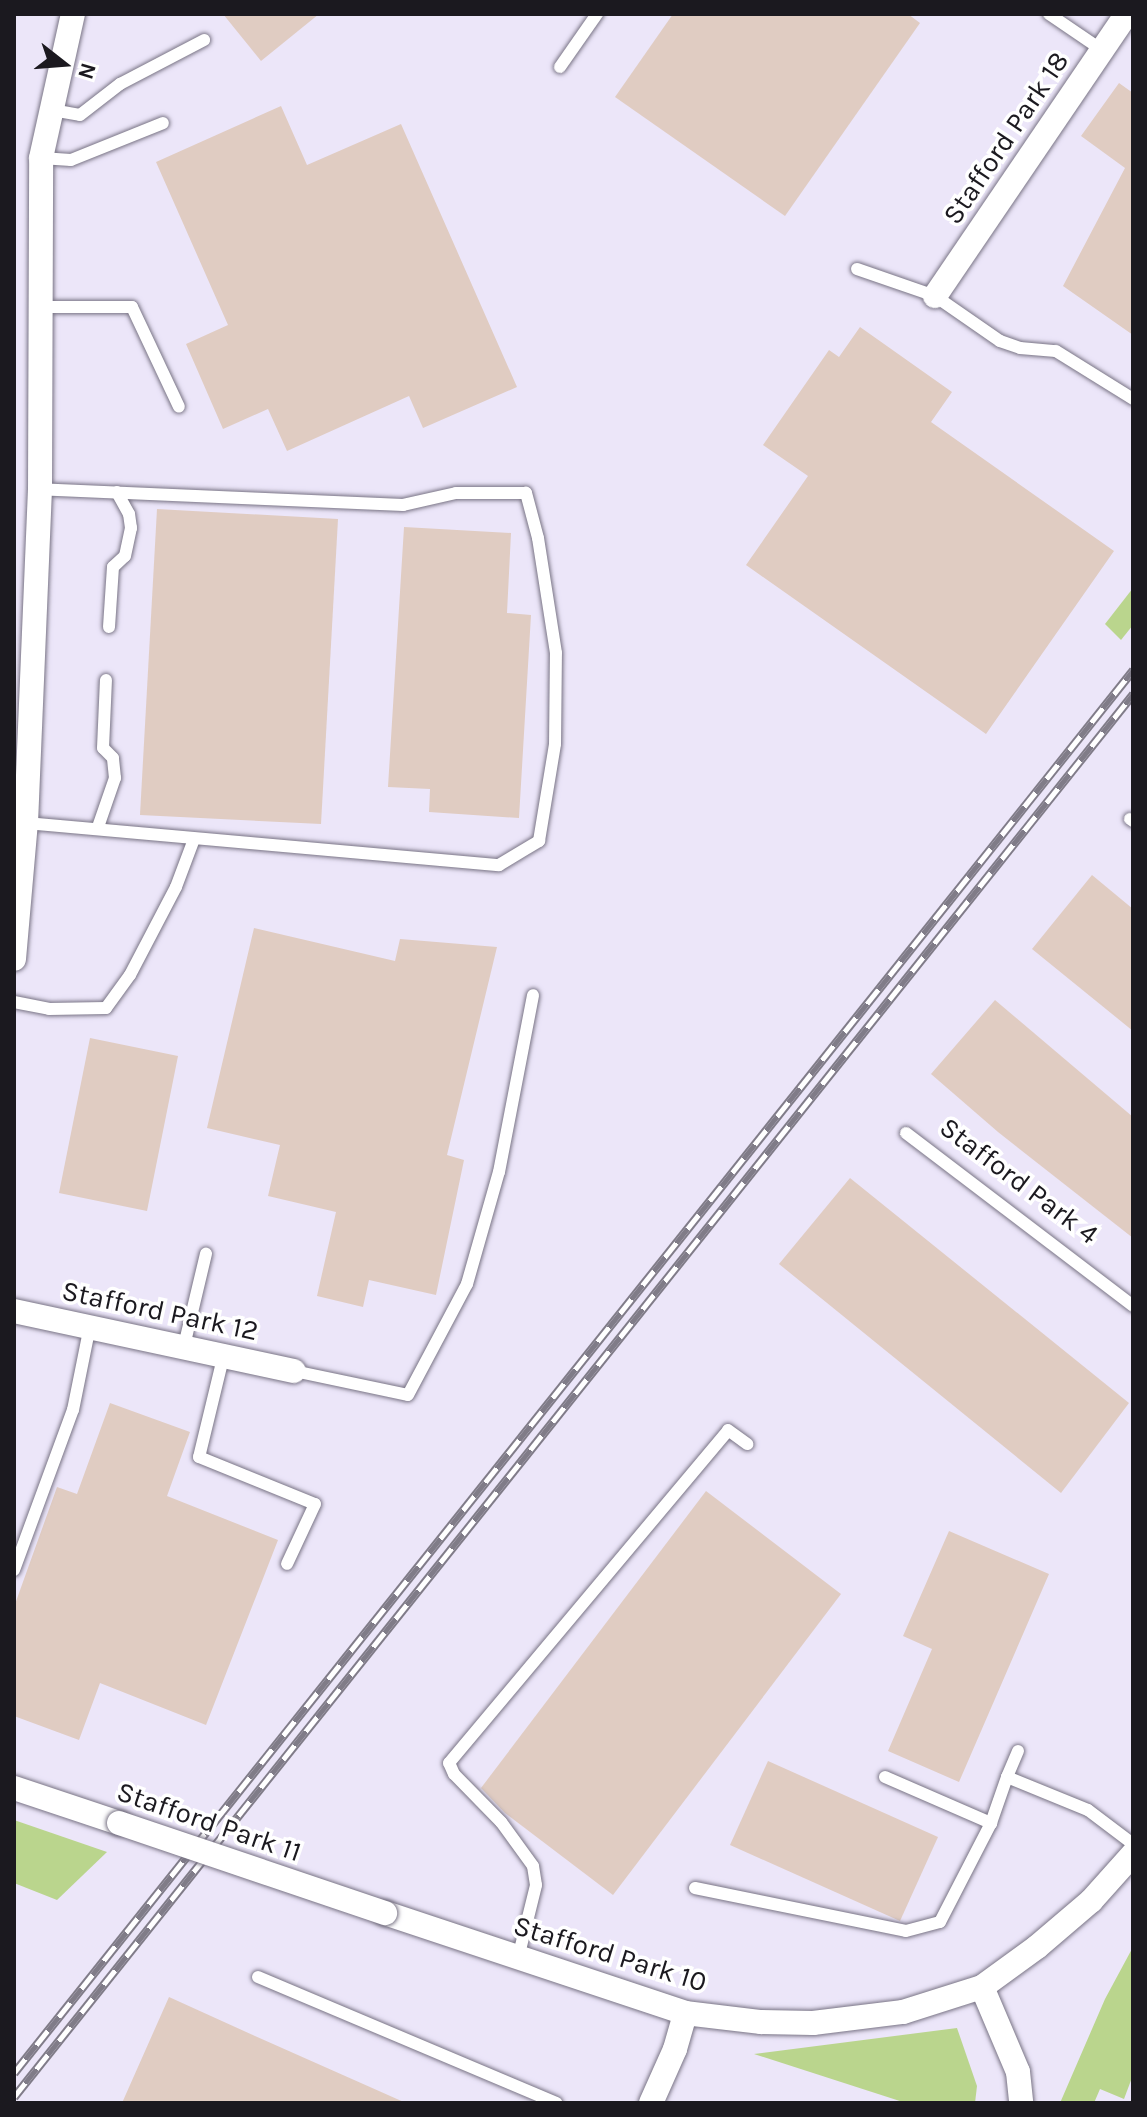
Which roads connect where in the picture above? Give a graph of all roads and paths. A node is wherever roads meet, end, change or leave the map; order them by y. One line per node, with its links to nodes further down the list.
1 (73, 14): 8 (street)
2 (597, 14): 7 (lane)
3 (1049, 14): 6 (lane)
4 (1127, 14): 6 (street, Stafford Park 18)
5 (204, 40): 8 (lane)
6 (1102, 50): 12 (street, Stafford Park 18)
7 (560, 67)
8 (52, 110): 10 (street)
9 (163, 123): 10 (lane)
10 (41, 158): 13 (street)
11 (857, 269): 12 (lane)
12 (935, 296): 14 (lane)
13 (40, 307): 15 (lane); 16 (street)
14 (1133, 399)
15 (179, 407)
16 (40, 489): 17 (lane); 19 (street)
17 (117, 492): 18 (lane); 23 (lane)
18 (109, 627)
19 (24, 671): 21 (street)
20 (106, 680): 22 (lane)
21 (26, 823): 22 (lane); 24 (street)
22 (98, 827): 23 (lane)
23 (194, 839): 26 (lane)
24 (14, 959)
25 (533, 995): 34 (lane)
26 (14, 1002)
27 (906, 1133): 29 (lane, Stafford Park 4)
28 (206, 1254): 32 (lane)
29 (1133, 1306)
30 (14, 1311): 31 (street, Stafford Park 12)
31 (90, 1326): 32 (street, Stafford Park 12); 37 (lane)
32 (184, 1346): 33 (street, Stafford Park 12)
33 (224, 1354): 34 (street, Stafford Park 12); 36 (lane)
34 (294, 1371)
35 (747, 1444): 47 (lane)
36 (287, 1564)
37 (14, 1570)
38 (1018, 1751): 40 (lane)
39 (885, 1777): 42 (lane)
40 (1007, 1777): 42 (lane); 43 (lane)
41 (14, 1788): 46 (street, Stafford Park 11, bridge)
42 (991, 1823): 45 (lane)
43 (1133, 1844)
44 (1133, 1854): 49 (street)
45 (695, 1888)
46 (385, 1913): 47 (street, Stafford Park 10)
47 (518, 1958): 50 (street, Stafford Park 10)
48 (258, 1977): 51 (lane)
49 (982, 1987): 50 (street, Stafford Park 10); 53 (street)
50 (685, 2013): 52 (street)
51 (557, 2103)
52 (651, 2103)
53 (1021, 2103)

